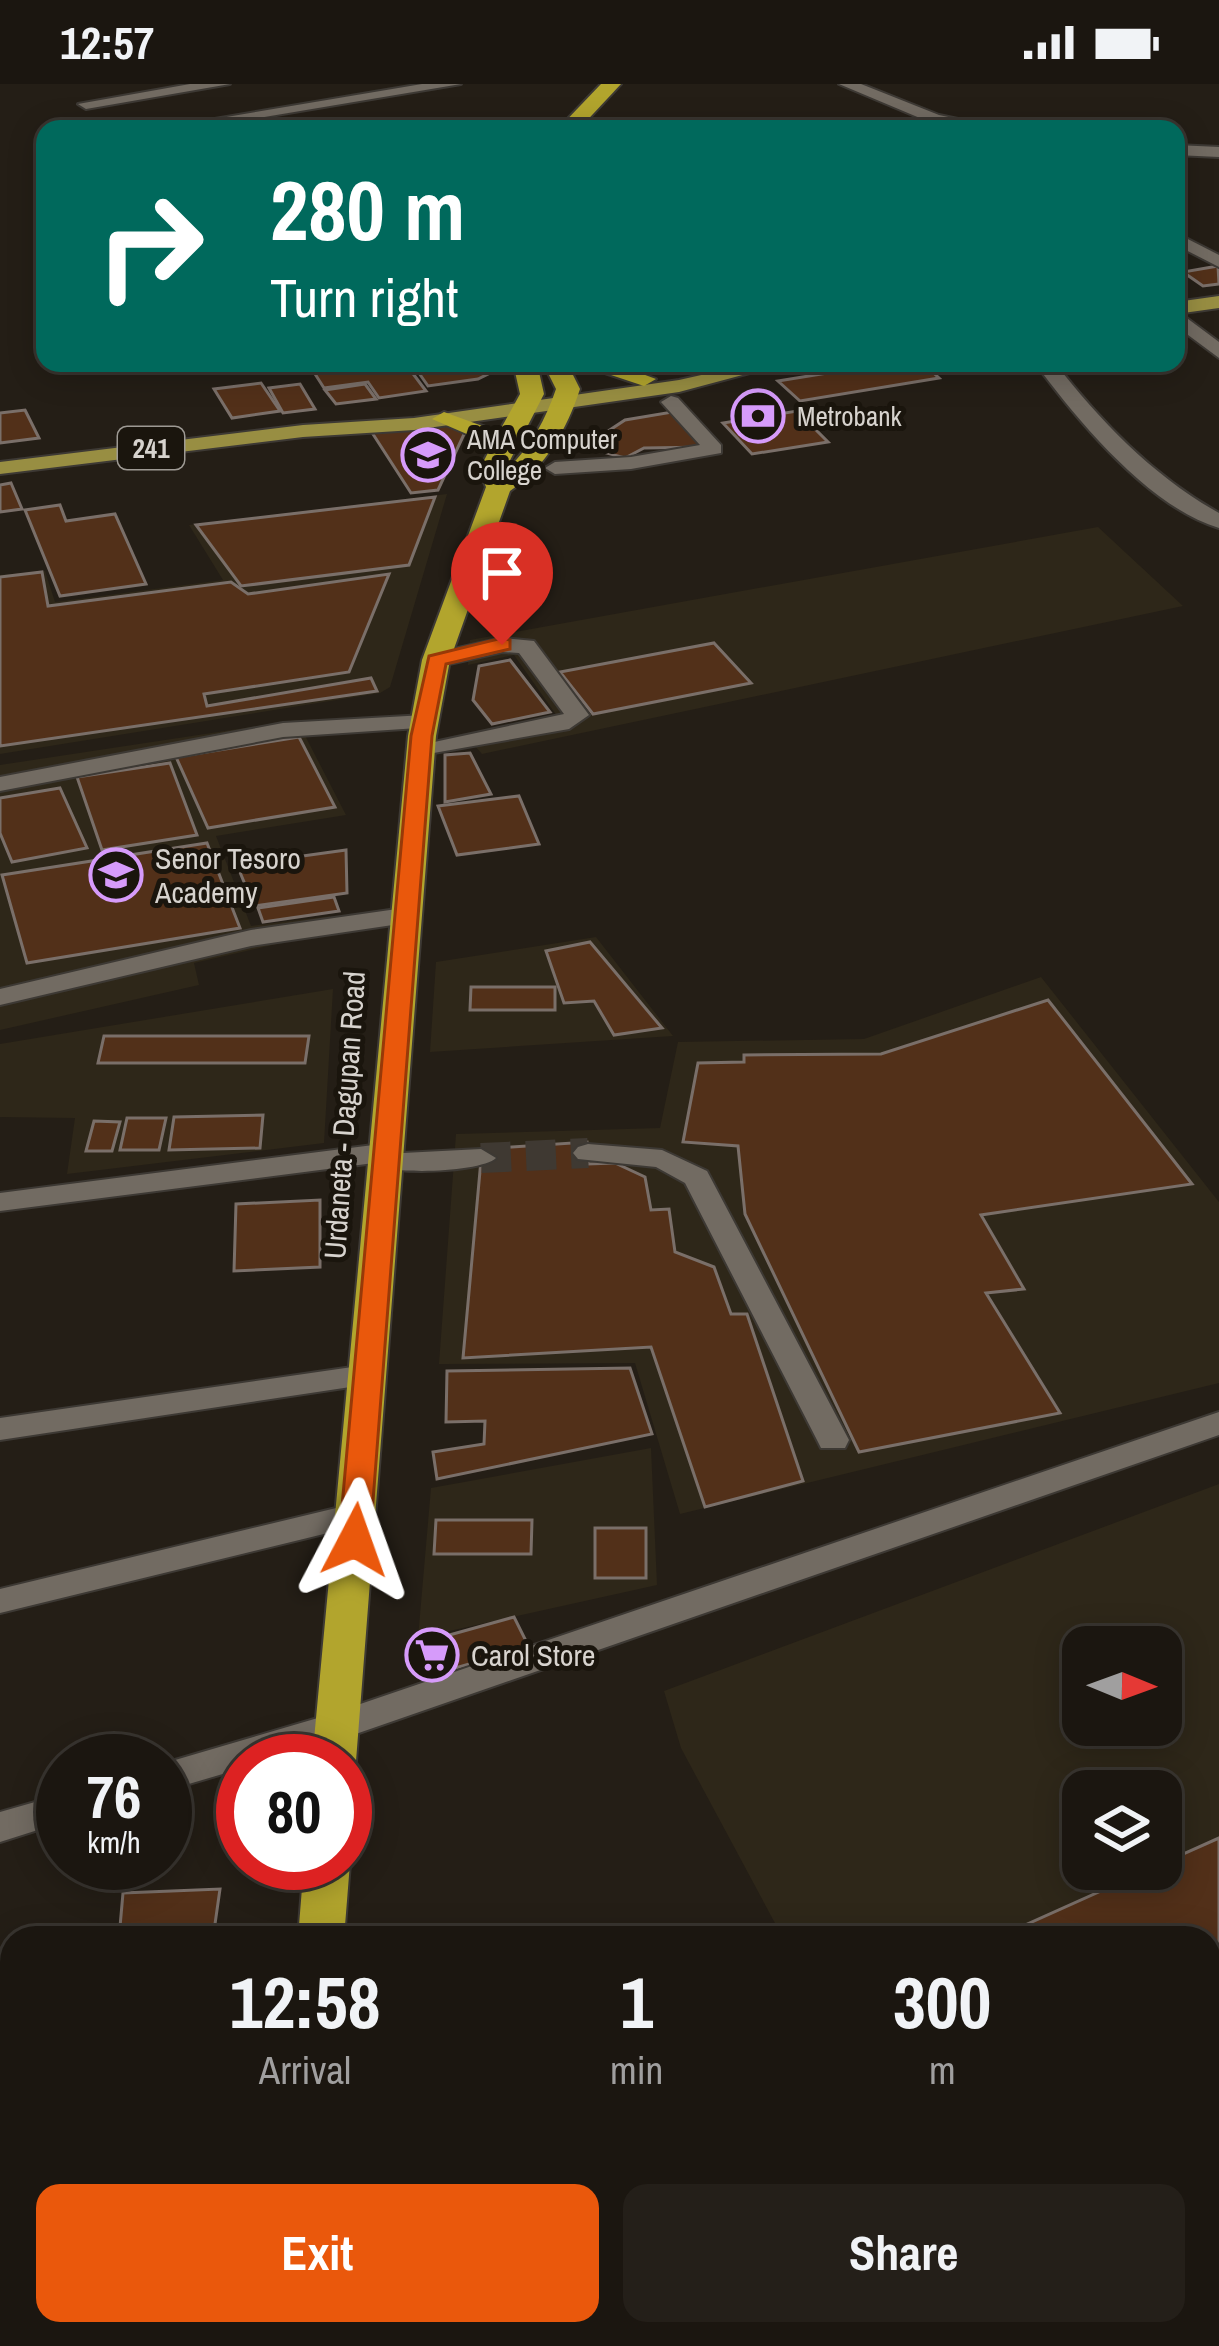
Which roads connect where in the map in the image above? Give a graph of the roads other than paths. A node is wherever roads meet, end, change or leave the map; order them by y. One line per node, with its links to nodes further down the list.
1 (222, 84): 5 (street)
2 (453, 84): 8 (street)
3 (612, 84): 9 (highway)
4 (847, 84): 7 (street)
5 (146, 89): 6 (street)
6 (86, 104)
7 (936, 118): 10 (street); 11 (street)
8 (218, 120)
9 (576, 120)
10 (940, 120)
11 (947, 120)
12 (1185, 150): 13 (street)
13 (1219, 152)
14 (1185, 243): 15 (street)
15 (1219, 262)
16 (1219, 302): 17 (main road)
17 (1185, 310)
18 (1185, 320): 19 (street)
19 (1219, 352)
20 (526, 372): 28 (highway)
21 (558, 372): 27 (highway)
22 (619, 372): 26 (highway)
23 (706, 372): 26 (main road, 241)
24 (746, 372): 27 (main road, 241)
25 (1053, 372): 36 (street)
26 (644, 379): 27 (main road, 241)
27 (566, 395): 28 (main road, 241); 35 (highway, Urdaneta - Dagupan Road)
28 (529, 401): 30 (main road, 241); 31 (main road, 241); 32 (highway, Urdaneta - Dagupan Road)
29 (671, 402): 34 (street)
30 (444, 418): 31 (main road, 241); 32 (highway)
31 (303, 431): 33 (main road, 241)
32 (502, 447): 35 (highway, Urdaneta - Dagupan Road)
33 (0, 468)
34 (555, 468)
35 (499, 487): 37 (highway, Urdaneta - Dagupan Road)
36 (1219, 522)
37 (436, 660): 38 (highway, Urdaneta - Dagupan Road); 38 (street)
38 (422, 737): 39 (street); 40 (highway, Urdaneta - Dagupan Road)
39 (0, 784)
40 (404, 916): 41 (street); 43 (highway, Urdaneta - Dagupan Road)
41 (0, 997)
42 (588, 1153): 49 (street)
43 (388, 1157): 44 (street); 45 (street); 46 (highway, Urdaneta - Dagupan Road)
44 (482, 1158)
45 (0, 1202)
46 (366, 1376): 48 (street); 50 (highway, Urdaneta - Dagupan Road)
47 (1219, 1424): 53 (street)
48 (0, 1429)
49 (833, 1440)
50 (357, 1515): 51 (street); 52 (highway, Urdaneta - Dagupan Road)
51 (0, 1601)
52 (337, 1734)
53 (364, 1734)
54 (36, 1816): 55 (street)
55 (0, 1826)
56 (325, 1890): 57 (highway)
57 (322, 1926)

